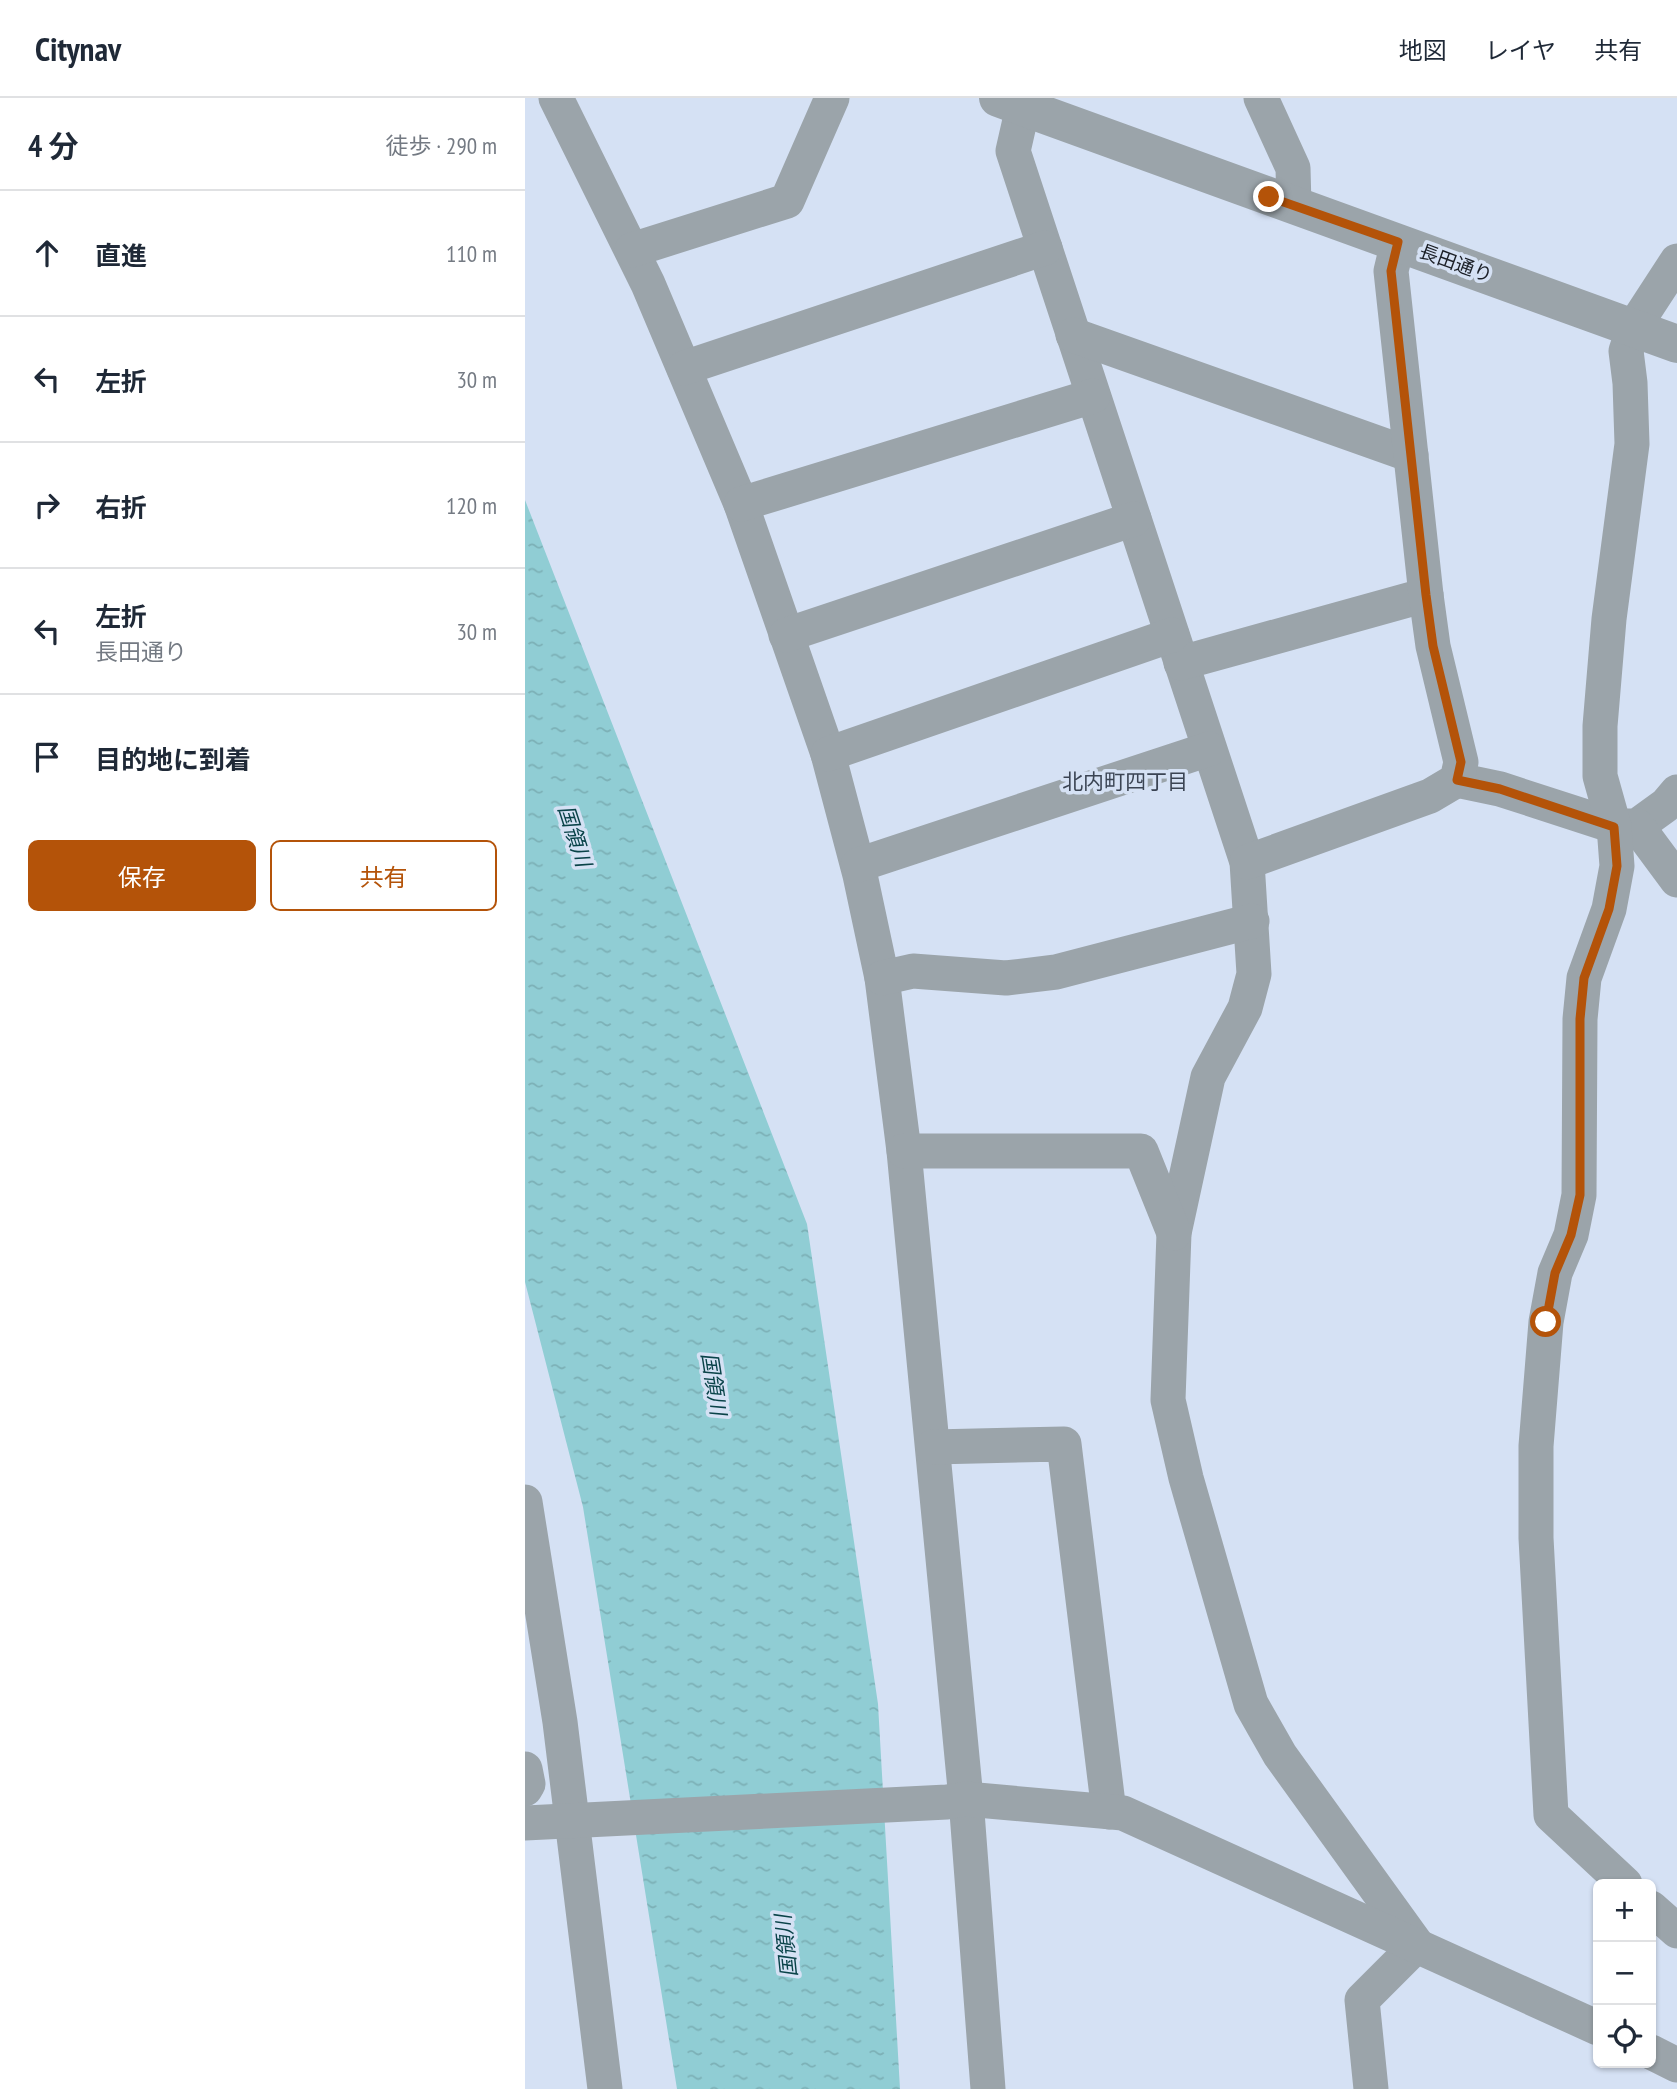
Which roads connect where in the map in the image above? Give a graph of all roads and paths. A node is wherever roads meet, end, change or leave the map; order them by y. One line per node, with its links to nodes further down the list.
1 (556, 98): 8 (street)
2 (832, 98): 8 (street)
3 (1261, 98): 5 (street)
4 (1010, 102): 5 (street, 長田通り); 7 (street)
5 (1294, 206): 6 (street, 長田通り)
6 (1398, 242): 10 (street, 長田通り); 15 (street)
7 (1045, 248): 11 (street); 13 (street)
8 (632, 250): 13 (street)
9 (1677, 261): 10 (street)
10 (1634, 327): 12 (street, 長田通り); 25 (street)
11 (1073, 335): 14 (street); 15 (street)
12 (1677, 344)
13 (684, 368): 16 (street)
14 (1093, 396): 16 (street); 17 (street)
15 (1411, 455): 18 (street)
16 (741, 504): 19 (street)
17 (1134, 519): 19 (street); 20 (street)
18 (1426, 595): 20 (street); 23 (street)
19 (786, 635): 22 (street)
20 (1177, 649): 21 (street); 22 (street)
21 (1209, 749): 26 (street); 27 (street)
22 (828, 754): 27 (street)
23 (1457, 780): 25 (street); 26 (street)
24 (1677, 792): 25 (street)
25 (1626, 826): 28 (street); 41 (street)
26 (1247, 862): 29 (street)
27 (858, 865): 30 (street)
28 (1677, 880)
29 (1252, 921): 30 (street); 32 (street)
30 (882, 978): 31 (street)
31 (904, 1151): 32 (street); 33 (street)
32 (1174, 1233): 44 (street)
33 (933, 1447): 37 (street); 38 (street)
34 (525, 1502): 39 (street)
35 (525, 1769): 36 (street)
36 (525, 1789)
37 (957, 1800): 38 (street); 39 (street); 49 (street)
38 (1109, 1812): 44 (street)
39 (583, 1821): 40 (street); 48 (street)
40 (525, 1823)
41 (1620, 1879)
42 (1656, 1912): 43 (street)
43 (1677, 1931)
44 (1417, 1945): 45 (street); 50 (street)
45 (1593, 2026)
46 (1656, 2054): 47 (street)
47 (1677, 2065)
48 (605, 2089)
49 (988, 2089)
50 (1371, 2089)

